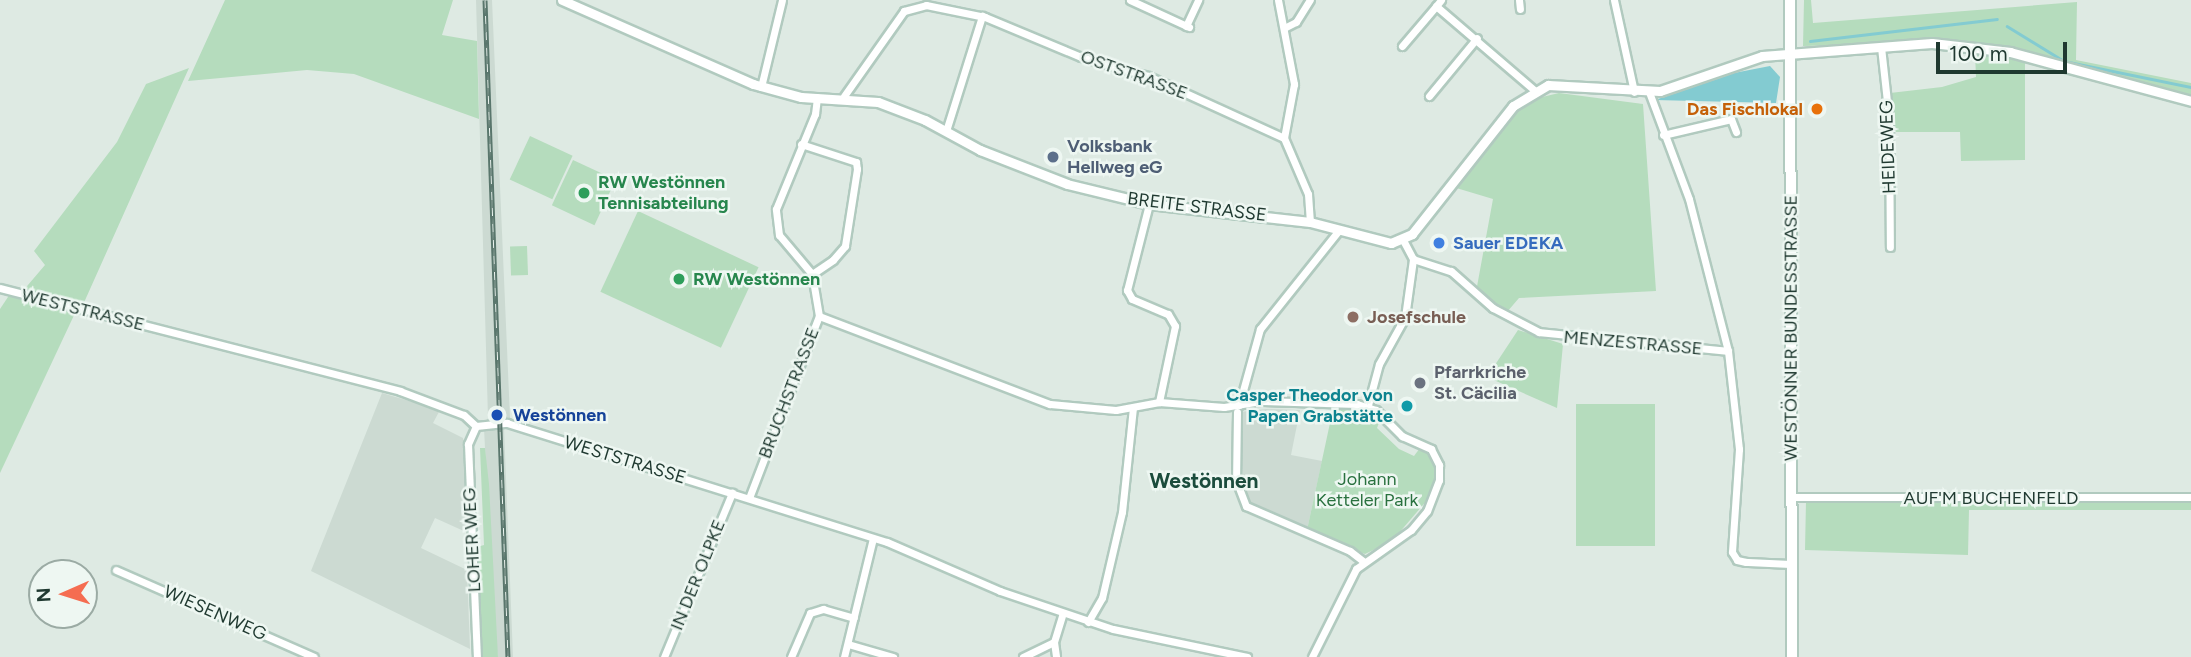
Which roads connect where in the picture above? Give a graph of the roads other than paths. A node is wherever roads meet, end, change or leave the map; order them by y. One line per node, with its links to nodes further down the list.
1 (562, 0): 16 (street, BREITE STRASSE)
2 (782, 0): 16 (street)
3 (1198, 0): 8 (street)
4 (1278, 0): 11 (street)
5 (1310, 0): 11 (street)
6 (1614, 0): 18 (street)
7 (1790, 0): 15 (main road, WESTÖNNER BUNDESSTRASSE)
8 (1133, 1)
9 (1439, 3): 12 (street); 13 (street)
10 (982, 16): 20 (street, OSTSTRASSE); 24 (street); 27 (street, OSTSTRASSE)
11 (1286, 27): 27 (street)
12 (1477, 38): 17 (street); 21 (street)
13 (1402, 46)
14 (1881, 47): 15 (street); 23 (street); 33 (street, HEIDEWEG)
15 (1791, 55): 19 (street); 45 (main road, WESTÖNNER BUNDESSTRASSE)
16 (761, 88): 22 (street, BREITE STRASSE)
17 (1534, 90): 18 (street); 32 (street)
18 (1634, 92): 19 (street)
19 (1649, 92): 26 (street)
20 (844, 96): 22 (street, BREITE STRASSE); 24 (street, BREITE STRASSE)
21 (1429, 96)
22 (817, 97): 28 (street)
23 (2191, 101)
24 (946, 131): 29 (street, BREITE STRASSE)
25 (1736, 131): 26 (street)
26 (1663, 135): 38 (street)
27 (1284, 138): 30 (street)
28 (801, 144): 35 (street); 35 (street)
29 (1149, 204): 30 (street, BREITE STRASSE); 39 (street)
30 (1310, 222): 31 (street, BREITE STRASSE)
31 (1339, 230): 32 (street, BREITE STRASSE); 42 (street)
32 (1403, 240): 34 (street)
33 (1890, 247)
34 (1413, 259): 38 (street, MENZESTRASSE); 40 (street)
35 (811, 274): 37 (street, BRUCHSTRASSE)
36 (0, 288): 43 (street, WESTSTRASSE)
37 (819, 316): 41 (street); 47 (street, BRUCHSTRASSE)
38 (1728, 351): 50 (street)
39 (1159, 402): 41 (street); 42 (street)
40 (1368, 405): 42 (street); 49 (street)
41 (1133, 408): 54 (street)
42 (1238, 408): 49 (street)
43 (476, 426): 44 (street, WESTSTRASSE); 58 (street, LOHER WEG)
44 (732, 493): 47 (street, WESTSTRASSE); 59 (street, IN DER OLPKE)
45 (1792, 497): 46 (street, AUF'M BUCHENFELD); 50 (main road, WESTÖNNER BUNDESSTRASSE)
46 (2191, 497)
47 (749, 498): 48 (street, WESTSTRASSE)
48 (873, 538): 52 (street, WESTSTRASSE); 53 (street)
49 (1364, 562): 66 (street)
50 (1792, 564): 67 (main road, WESTÖNNER BUNDESSTRASSE)
51 (116, 570): 57 (street, WIESENWEG)
52 (1063, 613): 54 (street, WESTSTRASSE); 55 (street)
53 (854, 618): 56 (street); 60 (street)
54 (1088, 622): 65 (street, WESTSTRASSE)
55 (1054, 642): 63 (street); 64 (street)
56 (848, 644): 61 (street); 62 (street)
57 (314, 657)
58 (477, 657)
59 (664, 657)
60 (791, 657)
61 (844, 657)
62 (893, 657)
63 (1023, 657)
64 (1056, 657)
65 (1247, 657)
66 (1312, 657)
67 (1792, 657)

